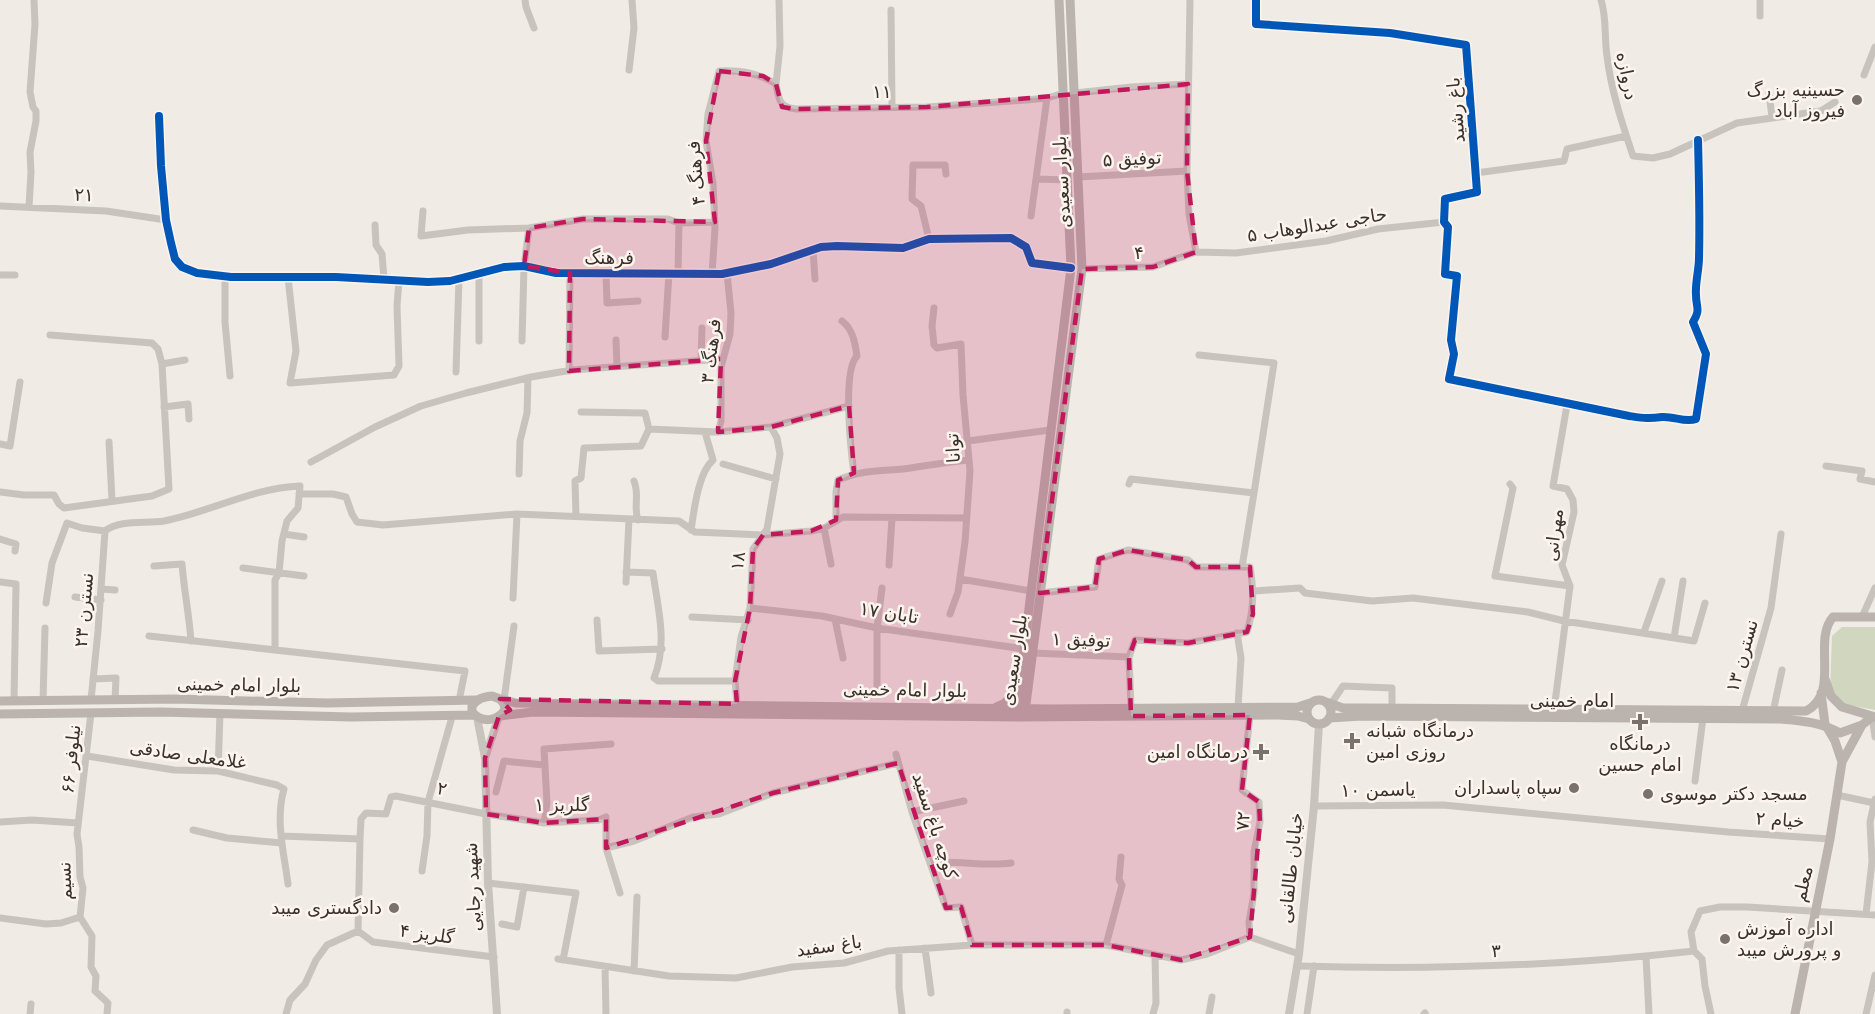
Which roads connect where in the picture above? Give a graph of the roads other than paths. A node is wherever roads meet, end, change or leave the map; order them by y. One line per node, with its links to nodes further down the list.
1 (34, 0): 38 (street)
2 (525, 0): 13 (street)
3 (632, 0): 15 (street)
4 (779, 0): 17 (street)
5 (1059, 0): 19 (main road, بلوار سعیدی)
6 (1070, 0): 20 (main road, بلوار سعیدی)
7 (1256, 0): 32 (street, باغ رشید)
8 (1601, 0): 29 (street, دروازه)
9 (1760, 0): 12 (street)
10 (1190, 1): 18 (street)
11 (891, 10): 24 (street)
12 (1760, 16)
13 (534, 28)
14 (1875, 47): 16 (street)
15 (628, 70)
16 (1864, 75)
17 (776, 84): 24 (street, ۱۱); 42 (street, فرهنگ ۴)
18 (1188, 84): 20 (street); 31 (street)
19 (1064, 93): 22 (street, ۱۱); 28 (main road, بلوار سعیدی)
20 (1075, 93): 27 (main road, بلوار سعیدی)
21 (1769, 93): 26 (street)
22 (1047, 98): 24 (street, ۱۱); 35 (street)
23 (1835, 102): 26 (street)
24 (892, 106)
25 (159, 116): 41 (street)
26 (1772, 117): 30 (street)
27 (1077, 134): 28 (main road); 34 (main road, بلوار سعیدی)
28 (1066, 135): 36 (main road, بلوار سعیدی)
29 (1626, 136): 30 (street, دروازه); 32 (street)
30 (1698, 140): 88 (street)
31 (1187, 171): 34 (street, توفیق ۵); 49 (street)
32 (1476, 173): 43 (street)
33 (946, 174): 47 (street)
34 (1078, 177): 52 (main road, بلوار سعیدی)
35 (1036, 179): 36 (street); 40 (street)
36 (1068, 180): 51 (main road, بلوار سعیدی)
37 (0, 206): 38 (street, ۲۱)
38 (28, 207): 41 (street, ۲۱)
39 (423, 211): 46 (street)
40 (1031, 216)
41 (166, 220): 62 (street, فرهنگ)
42 (715, 222): 44 (street); 59 (street, فرهنگ ۴)
43 (1444, 222): 49 (street, حاجی عبدالوهاب ۵); 88 (street)
44 (679, 223): 46 (street); 56 (street)
45 (375, 225): 64 (street)
46 (529, 228): 50 (street)
47 (928, 239): 48 (street, فرهنگ); 51 (street, فرهنگ)
48 (813, 250): 57 (street, فرهنگ); 66 (street)
49 (1196, 252): 52 (street, ۴)
50 (524, 266): 53 (street, فرهنگ); 58 (street, فرهنگ); 76 (street)
51 (1071, 268): 95 (main road, بلوار سعیدی)
52 (1082, 269): 102 (main road, بلوار سعیدی)
53 (570, 273): 54 (street, فرهنگ); 83 (street)
54 (606, 273): 55 (street, فرهنگ); 68 (street)
55 (669, 273): 56 (street, فرهنگ); 73 (street)
56 (678, 273): 59 (street, فرهنگ)
57 (728, 273): 59 (street, فرهنگ); 78 (street, فرهنگ ۳)
58 (479, 274): 65 (street, فرهنگ); 75 (street)
59 (712, 274)
60 (0, 275): 61 (street)
61 (15, 275)
62 (225, 277): 63 (street, فرهنگ); 85 (street)
63 (288, 277): 64 (street, فرهنگ); 67 (street)
64 (384, 279): 67 (street, فرهنگ)
65 (459, 279): 67 (street, فرهنگ); 84 (street)
66 (815, 279)
67 (399, 280)
68 (638, 301)
69 (934, 308): 98 (street, توانا)
70 (842, 321): 89 (street)
71 (702, 328): 80 (street)
72 (50, 335): 81 (street)
73 (665, 337)
74 (616, 340): 82 (street)
75 (479, 341)
76 (522, 341)
77 (1199, 355): 115 (street)
78 (722, 359): 80 (street); 97 (street, فرهنگ ۳)
79 (185, 360): 81 (street)
80 (700, 360): 82 (street)
81 (162, 364): 90 (street)
82 (617, 367): 83 (street)
83 (569, 371): 86 (street)
84 (456, 372)
85 (230, 376)
86 (528, 378): 104 (street); 107 (street)
87 (20, 382): 100 (street)
88 (1566, 405): 149 (street, مهرانی)
89 (849, 406): 93 (street); 108 (street)
90 (164, 407): 92 (street); 117 (street)
91 (581, 412): 94 (street)
92 (189, 419)
93 (771, 427): 97 (street); 109 (street, ۱۸)
94 (649, 429): 96 (street); 120 (street)
95 (1050, 430): 98 (street); 101 (main road, بلوار سعیدی)
96 (705, 432): 97 (street); 128 (street)
97 (718, 432)
98 (968, 441): 103 (street, توانا)
99 (109, 442): 117 (street)
100 (0, 444)
101 (1047, 457): 102 (main road); 155 (main road, بلوار سعیدی)
102 (1058, 459): 155 (main road, بلوار سعیدی)
103 (969, 460): 108 (street); 122 (street, توانا)
104 (311, 462)
105 (723, 464): 109 (street)
106 (1826, 466): 111 (street)
107 (519, 474)
108 (854, 474): 125 (street)
109 (776, 479): 132 (street, ۱۸)
110 (634, 481): 124 (street)
111 (1875, 482)
112 (1129, 484): 115 (street)
113 (1510, 484): 149 (street)
114 (0, 492): 118 (street)
115 (1254, 493): 139 (street)
116 (299, 494): 119 (street); 129 (street); 130 (street)
117 (112, 500): 118 (street)
118 (64, 508): 126 (street)
119 (517, 514): 120 (street); 157 (street)
120 (576, 516): 123 (street)
121 (892, 518): 122 (street); 125 (street); 137 (street)
122 (966, 518): 144 (street, توانا)
123 (629, 519): 124 (street); 141 (street)
124 (638, 520): 128 (street)
125 (836, 521): 127 (street)
126 (67, 523): 129 (street); 159 (street)
127 (825, 528): 132 (street); 136 (street)
128 (691, 530): 132 (street)
129 (105, 531): 152 (street, نسترن ۲۳)
130 (284, 534): 133 (street); 142 (street)
131 (1781, 534): 208 (street, نسترن ۱۳)
132 (763, 535): 161 (street, ۱۸)
133 (304, 537)
134 (0, 539): 135 (street)
135 (15, 550)
136 (831, 564)
137 (889, 565)
138 (154, 566): 177 (street)
139 (1242, 567): 154 (street); 155 (street)
140 (243, 568): 142 (street)
141 (626, 572): 148 (street); 178 (street)
142 (279, 573): 143 (street); 179 (street)
143 (304, 576)
144 (960, 579): 155 (street); 162 (street, توانا)
145 (1662, 580): 173 (street)
146 (1683, 581): 176 (street)
147 (0, 582): 195 (street)
148 (626, 582)
149 (1570, 586): 169 (street, مهرانی)
150 (882, 588): 172 (street)
151 (1875, 588): 164 (street)
152 (101, 589): 153 (street); 158 (street, نسترن ۲۳)
153 (115, 590)
154 (1254, 591): 169 (street); 174 (street)
155 (1036, 592): 180 (main road, بلوار سعیدی)
156 (75, 597): 158 (street)
157 (513, 598)
158 (100, 600): 184 (street, نسترن ۲۳)
159 (46, 603)
160 (1705, 603): 176 (street)
161 (750, 608): 166 (street, تابان ۱۷); 168 (street, ۱۸)
162 (950, 614)
163 (692, 617): 168 (street)
164 (1862, 617): 165 (main road); 185 (main road)
165 (1875, 617)
166 (835, 619): 172 (street, تابان ۱۷); 182 (street)
167 (597, 620): 178 (street)
168 (748, 620): 186 (street, ۱۸)
169 (1564, 621): 173 (street); 206 (street, مهرانی)
170 (514, 626): 193 (street)
171 (45, 628): 196 (street)
172 (877, 628): 180 (street, تابان ۱۷); 187 (street)
173 (1644, 632): 176 (street)
174 (1237, 633): 181 (street); 201 (street)
175 (148, 636): 177 (street)
176 (1674, 638)
177 (191, 641): 179 (street)
178 (662, 649): 186 (street)
179 (275, 650): 197 (street)
180 (1028, 651): 181 (street, توفیق ۱); 188 (main road, بلوار سعیدی)
181 (1129, 657): 203 (street)
182 (843, 658)
183 (1782, 670): 209 (street)
184 (93, 679): 190 (street, نسترن ۲۳); 191 (street)
185 (1825, 679): 189 (main road); 217 (main road)
186 (735, 681): 200 (street, ۱۸)
187 (877, 686)
188 (1024, 686): 202 (main road); 204 (main road); 207 (main road, بلوار سعیدی)
189 (1821, 693): 209 (main road, امام خمینی); 222 (main road)
190 (91, 700): 191 (main road, بلوار امام خمینی); 196 (main road, بلوار امام خمینی)
191 (114, 700): 197 (main road, بلوار امام خمینی)
192 (476, 700): 193 (main road); 197 (main road, بلوار امام خمینی); 214 (main road)
193 (502, 700): 200 (main road, بلوار امام خمینی); 215 (main road)
194 (0, 701): 195 (main road, بلوار امام خمینی)
195 (14, 701): 196 (main road, بلوار امام خمینی)
196 (43, 701)
197 (459, 701)
198 (1310, 703): 199 (main road); 201 (main road, بلوار امام خمینی); 220 (main road)
199 (1328, 703): 205 (main road, امام خمینی); 205 (street); 218 (main road)
200 (737, 704): 202 (main road, بلوار امام خمینی)
201 (1238, 707): 203 (main road, بلوار امام خمینی)
202 (996, 708): 207 (main road, بلوار امام خمینی)
203 (1131, 708): 204 (main road, بلوار امام خمینی)
204 (1050, 709): 207 (main road, بلوار امام خمینی)
205 (1392, 709): 206 (main road, امام خمینی)
206 (1554, 710): 208 (main road, امام خمینی)
207 (1022, 711): 213 (main road, بلوار امام خمینی); 215 (main road, بلوار امام خمینی)
208 (1742, 711): 209 (main road, امام خمینی)
209 (1773, 712)
210 (91, 713): 211 (main road, بلوار امام خمینی); 212 (main road, بلوار امام خمینی); 227 (street, نیلوفر ۶۶)
211 (0, 714)
212 (220, 714): 216 (main road, بلوار امام خمینی); 232 (street)
213 (1250, 715): 220 (main road, بلوار امام خمینی); 268 (street, ۷۲)
214 (476, 716): 215 (main road); 216 (main road, بلوار امام خمینی); 228 (street)
215 (500, 716): 228 (street)
216 (452, 717): 238 (street)
217 (1874, 717): 223 (main road); 224 (street)
218 (1329, 718): 219 (main road, امام خمینی); 221 (main road)
219 (1703, 718): 222 (main road, امام خمینی); 233 (street)
220 (1309, 719): 221 (main road)
221 (1319, 724): 239 (street, خیابان طالقانی)
222 (1825, 724): 223 (main road, امام خمینی); 229 (main road)
223 (1862, 725): 229 (main road)
224 (1875, 737)
225 (611, 744): 231 (street)
226 (896, 754): 230 (street, کوچه باغ سفید)
227 (87, 756): 232 (street, غلامعلی صادقی); 240 (street, نیلوفر ۶۶)
228 (485, 758): 242 (street, شهید رجایی)
229 (1842, 762): 235 (main road, معلم)
230 (898, 763): 241 (street, کوچه باغ سفید); 251 (street)
231 (544, 765): 234 (street); 245 (street)
232 (218, 771): 249 (street, غلامعلی صادقی)
233 (1695, 781)
234 (496, 792)
235 (1838, 795): 237 (street); 250 (main road, معلم)
236 (964, 801): 241 (street)
237 (1875, 801): 262 (street)
238 (428, 802): 242 (street, ۲); 248 (street, ۲); 255 (street)
239 (1314, 806): 247 (street, یاسمن ۱۰); 274 (street, خیابان طالقانی)
240 (80, 809): 244 (street, نسیم)
241 (912, 812): 253 (street, کوچه باغ سفید)
242 (486, 814): 245 (street, گلریز ۱); 256 (street, شهید رجایی)
243 (0, 822): 244 (street)
244 (78, 823): 264 (street, نسیم)
245 (544, 823): 251 (street, گلریز ۱)
246 (193, 830): 249 (street)
247 (1728, 832): 250 (street, خیام ۲)
248 (360, 838): 249 (street); 267 (street)
249 (281, 839): 257 (street)
250 (1830, 839): 261 (main road, معلم)
251 (606, 848): 259 (street)
252 (1120, 857): 270 (street)
253 (930, 863): 254 (street); 269 (street, کوچه باغ سفید)
254 (1011, 863)
255 (422, 871)
256 (488, 883): 258 (street); 276 (street, شهید رجایی)
257 (288, 884)
258 (524, 887): 266 (street); 280 (street, باغ سفید)
259 (620, 893)
260 (637, 897): 281 (street)
261 (1814, 911): 262 (street); 273 (street); 298 (main road, معلم)
262 (1866, 914): 263 (street)
263 (1875, 915)
264 (81, 917): 265 (street); 287 (street, نسیم)
265 (0, 918)
266 (502, 924)
267 (358, 931): 276 (street, گلریز ۴); 288 (street)
268 (1250, 938): 274 (street); 275 (street, باغ سفید)
269 (972, 945): 270 (street, باغ سفید); 271 (street, باغ سفید)
270 (1106, 945): 275 (street, باغ سفید)
271 (924, 948): 272 (street, باغ سفید); 283 (street)
272 (900, 950): 281 (street, باغ سفید); 291 (street)
273 (1694, 951): 277 (street, ۳); 297 (street)
274 (1299, 954): 278 (street, خیابان طالقانی)
275 (1155, 955): 292 (street)
276 (494, 957): 289 (street, شهید رجایی)
277 (1646, 957): 279 (street, ۳); 296 (street)
278 (1297, 966): 279 (street, ۳); 294 (street, خیابان طالقانی)
279 (1314, 966): 295 (street)
280 (605, 967): 281 (street, باغ سفید); 290 (street)
281 (634, 971)
282 (1875, 975): 299 (street)
283 (932, 993)
284 (1212, 998): 293 (street)
285 (31, 1004): 286 (street)
286 (30, 1014)
287 (107, 1014)
288 (286, 1014)
289 (497, 1014)
290 (606, 1014)
291 (902, 1014)
292 (1153, 1014)
293 (1209, 1014)
294 (1288, 1014)
295 (1307, 1014)
296 (1649, 1014)
297 (1711, 1014)
298 (1795, 1014)
299 (1866, 1014)

